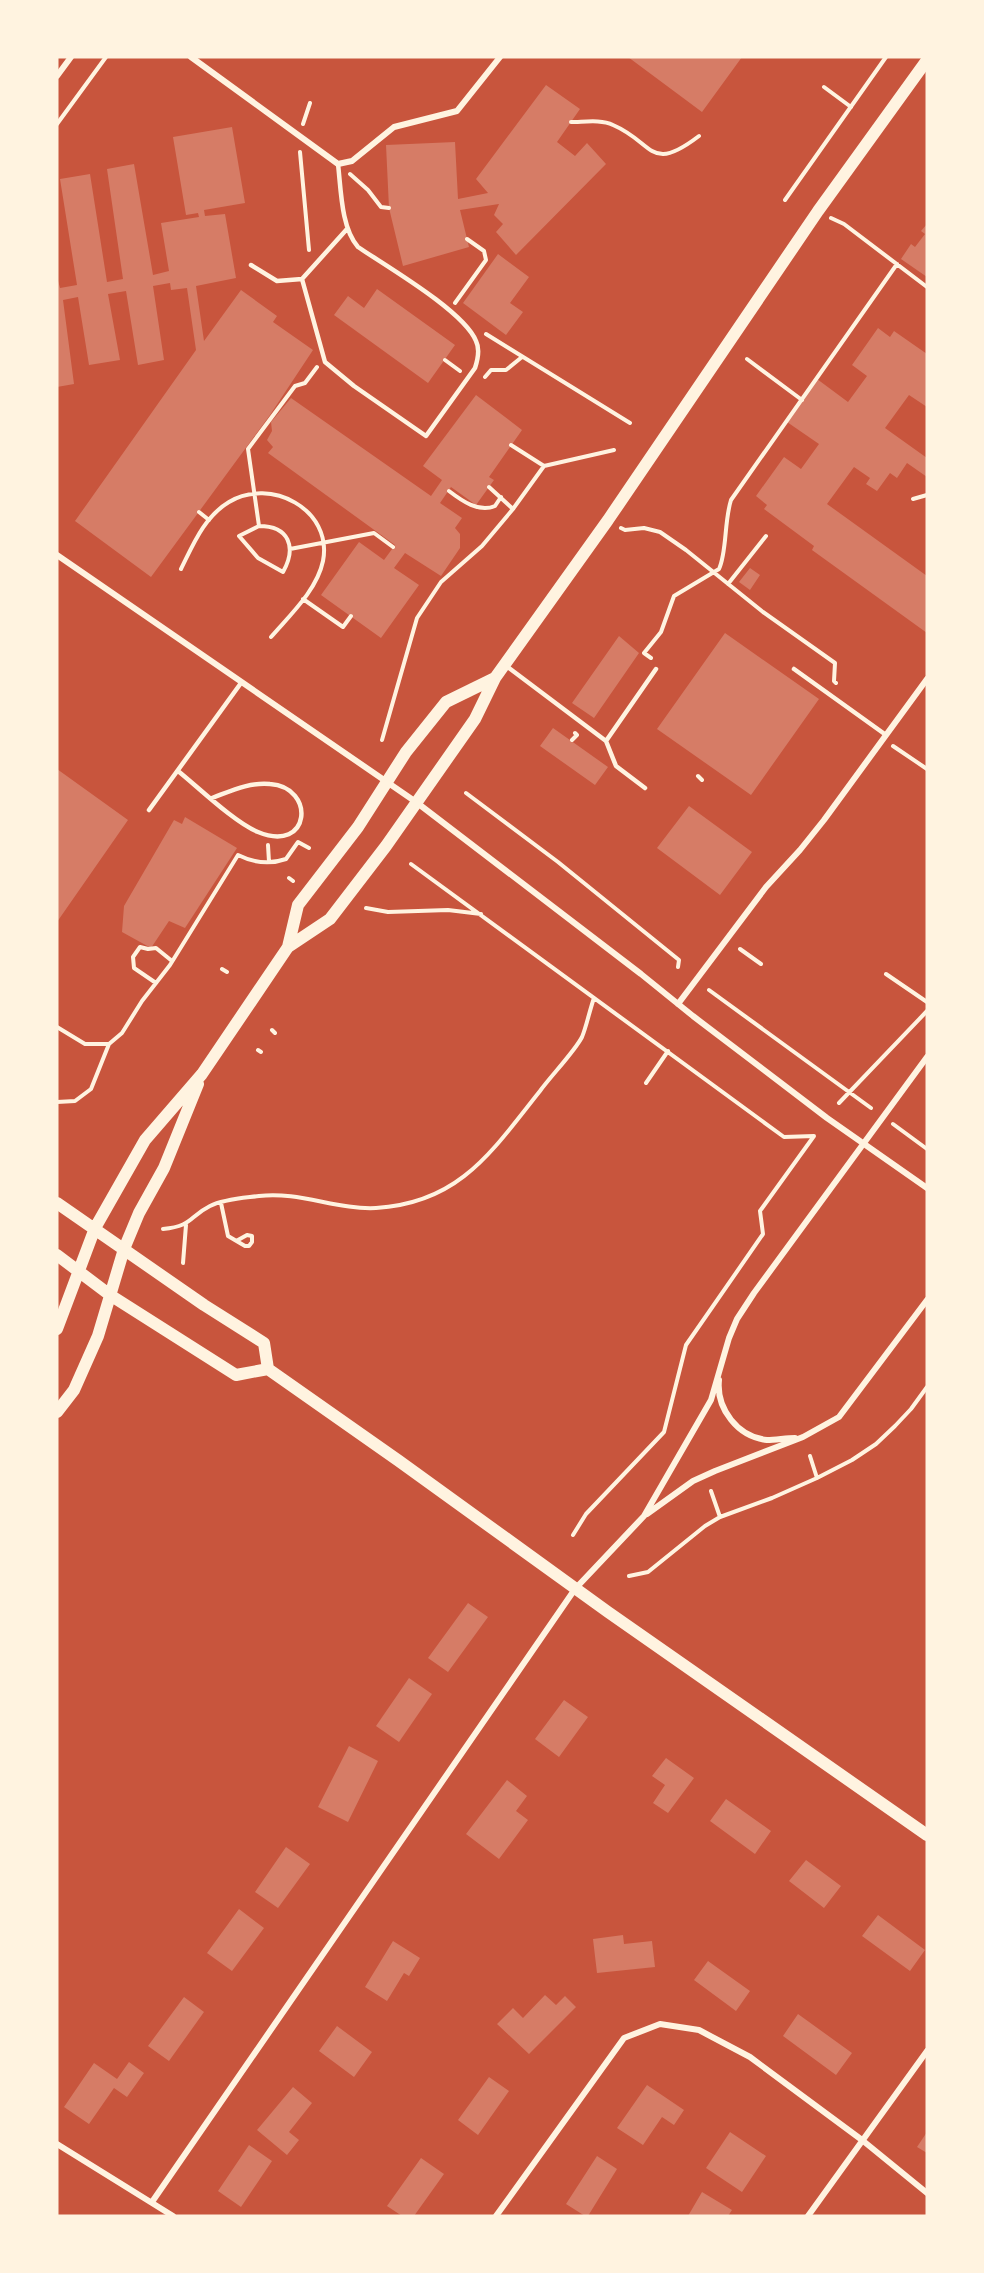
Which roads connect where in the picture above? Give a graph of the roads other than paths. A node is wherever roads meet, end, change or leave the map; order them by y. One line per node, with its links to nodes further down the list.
1 (71, 57): 5 (street)
2 (190, 57): 6 (street)
3 (500, 57): 6 (street)
4 (927, 60): 11 (main road)
5 (57, 76)
6 (338, 164): 7 (lane)
7 (347, 229): 9 (lane); 9 (lane)
8 (251, 265): 9 (lane)
9 (302, 279)
10 (57, 555): 16 (street)
11 (505, 665): 14 (main road); 18 (lane)
12 (656, 669): 18 (lane)
13 (794, 669): 17 (lane)
14 (495, 678): 20 (main road); 23 (main road)
15 (927, 679): 17 (street)
16 (241, 683): 19 (lane); 20 (street)
17 (885, 737): 26 (street)
18 (606, 741): 21 (lane)
19 (178, 771): 22 (lane); 24 (lane)
20 (386, 782): 23 (street); 25 (main road)
21 (645, 788)
22 (212, 798): 22 (lane)
23 (416, 802): 25 (main road); 26 (street)
24 (149, 810)
25 (288, 947): 28 (main road)
26 (678, 1004): 29 (street)
27 (927, 1057): 29 (street)
28 (202, 1074): 32 (main road); 33 (main road)
29 (864, 1143): 30 (street); 39 (street)
30 (927, 1188)
31 (57, 1203): 32 (main road)
32 (94, 1228): 33 (main road); 35 (main road)
33 (124, 1249): 36 (main road); 40 (main road)
34 (57, 1255): 35 (main road)
35 (80, 1272): 36 (main road); 38 (main road)
36 (110, 1295): 40 (main road); 41 (main road)
37 (927, 1300): 42 (street)
38 (57, 1329)
39 (723, 1356): 42 (street); 43 (street)
40 (268, 1369): 44 (main road)
41 (57, 1412)
42 (803, 1437): 43 (street)
43 (644, 1516): 44 (street)
44 (575, 1589): 45 (main road); 50 (street)
45 (927, 1835)
46 (927, 2050): 47 (street)
47 (862, 2140): 49 (street); 52 (street); 53 (street)
48 (57, 2144): 50 (street)
49 (927, 2193)
50 (152, 2202): 51 (street)
51 (173, 2216)
52 (496, 2216)
53 (808, 2216)

